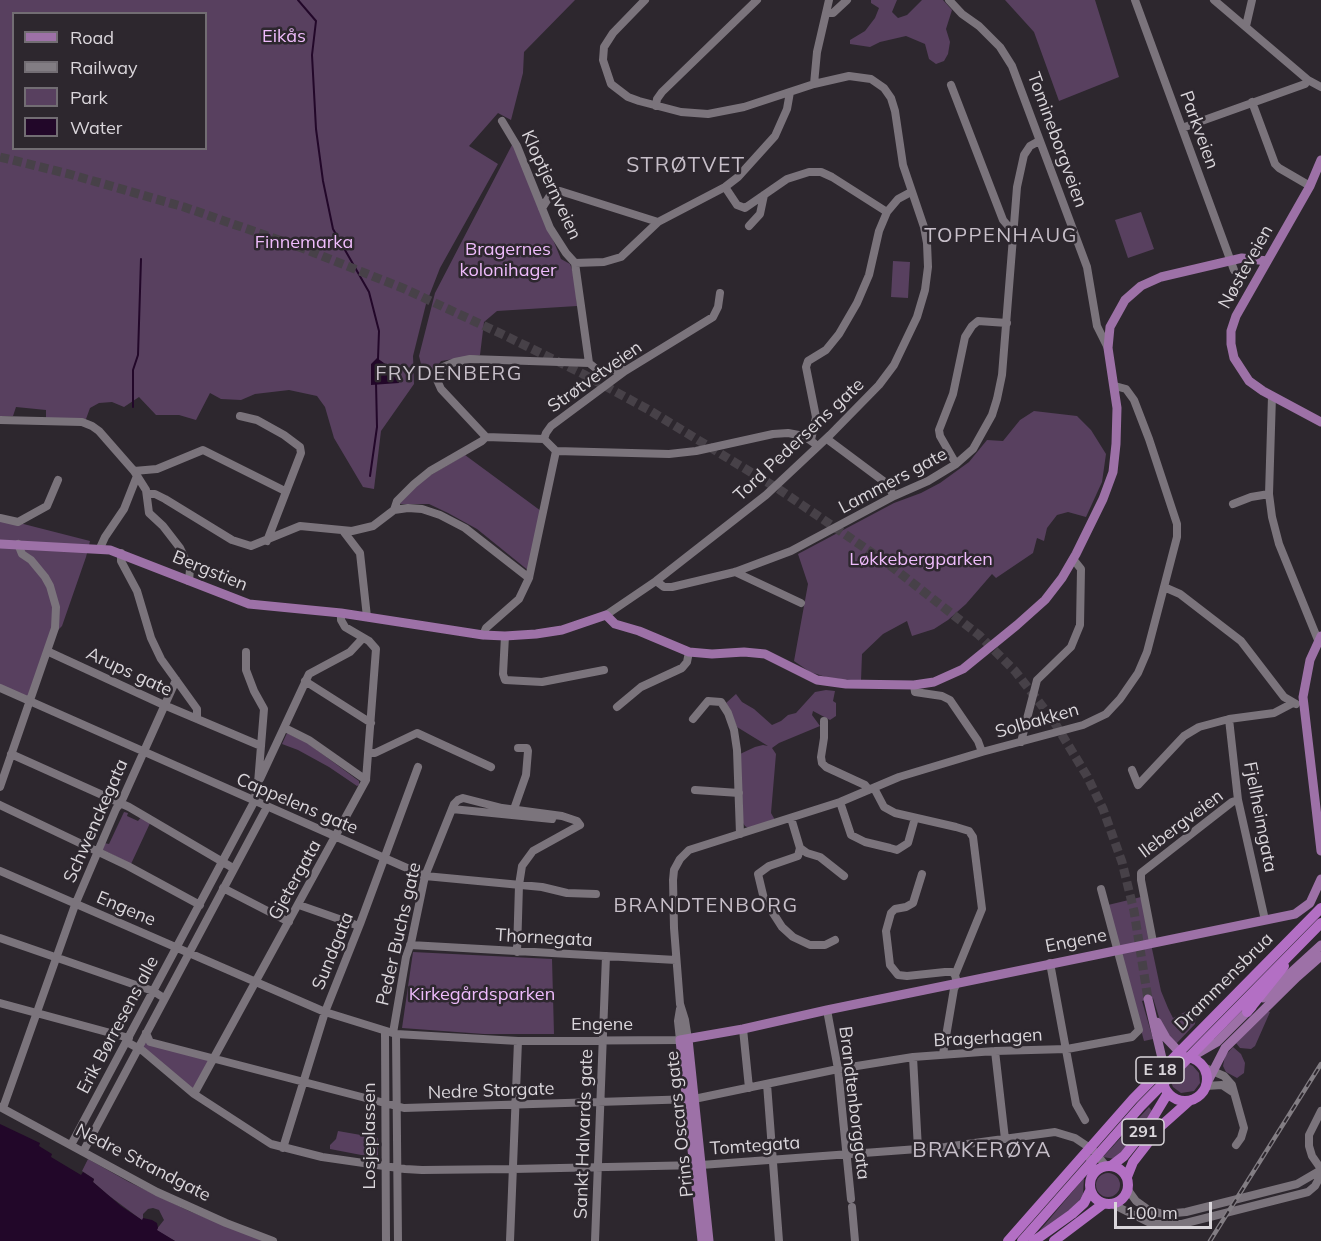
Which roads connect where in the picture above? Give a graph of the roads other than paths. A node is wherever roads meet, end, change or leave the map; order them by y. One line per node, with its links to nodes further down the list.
1 (645, 0): 17 (street, Tord Pedersens gate)
2 (757, 0): 17 (street)
3 (829, 0): 9 (street)
4 (847, 0): 9 (street)
5 (949, 0): 20 (street, Tomineborgveien)
6 (1135, 0): 19 (street, Parkveien)
7 (1214, 0): 10 (street)
8 (1252, 0): 10 (street)
9 (827, 13): 12 (street)
10 (1246, 26): 11 (street)
11 (1308, 80): 14 (street); 16 (street)
12 (814, 84): 15 (street, Tord Pedersens gate); 24 (street, Tord Pedersens gate)
13 (951, 85): 30 (street)
14 (1321, 87)
15 (790, 92): 17 (street, Tord Pedersens gate); 23 (street)
16 (1252, 102): 19 (street); 22 (street)
17 (656, 106)
18 (502, 121): 26 (street, Kloptjernveien)
19 (1182, 128): 32 (street, Parkveien)
20 (1039, 141): 30 (street, Lammers gate); 36 (street, Tomineborgveien)
21 (1321, 160): 22 (main road, Nøsteveien)
22 (1310, 186): 33 (main road, Nøsteveien)
23 (725, 187): 25 (street); 28 (street)
24 (911, 192): 27 (street); 46 (street, Tord Pedersens gate)
25 (764, 195): 27 (street); 29 (street)
26 (542, 208): 28 (street); 31 (street, Kloptjernveien)
27 (887, 212): 47 (street)
28 (658, 222): 31 (street)
29 (749, 226)
30 (1013, 227): 35 (street, Lammers gate)
31 (575, 263): 37 (street, Kloptjernveien)
32 (1234, 264): 33 (main road); 36 (main road)
33 (1265, 265): 40 (main road, Nøsteveien)
34 (720, 293): 38 (street, Strøtvetveien)
35 (1007, 323): 50 (street, Lammers gate); 50 (street)
36 (1108, 348): 39 (main road)
37 (589, 363): 38 (street); 44 (street)
38 (625, 372): 45 (street, Strøtvetveien)
39 (1115, 386): 67 (main road); 73 (street)
40 (1272, 396): 43 (main road, Nøsteveien); 55 (street)
41 (240, 416): 53 (street)
42 (0, 420): 51 (street)
43 (1321, 423)
44 (486, 436): 45 (street); 58 (street)
45 (544, 439): 49 (street, Strøtvetveien)
46 (827, 439): 48 (street, Tord Pedersens gate); 56 (street)
47 (811, 440): 48 (street); 49 (street)
48 (818, 447): 72 (street, Tord Pedersens gate)
49 (556, 451): 70 (street)
50 (956, 464): 56 (street, Lammers gate)
51 (135, 473): 53 (street); 54 (street); 65 (street)
52 (58, 480): 59 (street)
53 (285, 491): 62 (street)
54 (147, 494): 62 (street); 71 (street)
55 (1269, 494): 57 (street); 81 (street)
56 (894, 496): 69 (street, Lammers gate)
57 (1233, 504)
58 (394, 510): 60 (street); 70 (street)
59 (0, 518)
60 (344, 532): 62 (street); 77 (street)
61 (1, 541): 63 (main road, Bergstien)
62 (267, 541)
63 (18, 544): 64 (main road, Bergstien); 68 (street)
64 (30, 545): 65 (main road, Bergstien); 68 (street)
65 (100, 548): 66 (main road, Bergstien)
66 (121, 553): 71 (main road, Bergstien); 86 (street)
67 (1073, 559): 88 (main road); 101 (street)
68 (31, 560): 82 (street)
69 (735, 572): 72 (street, Lammers gate); 74 (street)
70 (530, 578): 78 (street)
71 (189, 581): 75 (main road, Bergstien)
72 (656, 581): 76 (street, Tord Pedersens gate)
73 (1164, 587): 91 (street); 101 (street, Solbakken)
74 (801, 603)
75 (341, 613): 77 (main road, Bergstien); 80 (street, Gjetergata)
76 (606, 615): 79 (main road, Bergstien); 84 (main road)
77 (368, 617): 78 (main road, Bergstien)
78 (483, 635): 79 (main road, Bergstien)
79 (505, 636): 85 (street)
80 (363, 638): 87 (street); 99 (street, Gjetergata)
81 (1320, 638): 92 (main road)
82 (48, 652): 90 (street); 93 (street, Arups gate)
83 (246, 652): 102 (street, Erik Børresens alle)
84 (688, 652): 88 (main road); 94 (street)
85 (604, 670)
86 (176, 680): 93 (street, Schwenckegata); 96 (street, Arups gate)
87 (305, 681): 99 (street); 100 (street)
88 (915, 685): 105 (street)
89 (0, 688): 90 (street, Cappelens gate)
90 (29, 702): 106 (street, Cappelens gate); 108 (street)
91 (1293, 703): 92 (street); 97 (street)
92 (1304, 704): 132 (main road)
93 (164, 705): 96 (street, Arups gate); 106 (street, Schwenckegata)
94 (618, 707)
95 (693, 718): 117 (street)
96 (197, 719): 102 (street, Arups gate)
97 (1229, 719): 111 (street); 118 (street, Fjellheimgata)
98 (824, 721): 115 (street)
99 (372, 723): 107 (street, Gjetergata)
100 (285, 728): 103 (street); 112 (street)
101 (1022, 742): 105 (street, Solbakken)
102 (261, 743): 103 (street, Arups gate); 113 (street, Erik Børresens alle)
103 (278, 744): 113 (street)
104 (518, 748): 125 (street)
105 (982, 752): 115 (street, Solbakken)
106 (143, 753): 119 (street, Cappelens gate); 121 (street, Schwenckegata)
107 (369, 753): 110 (street); 112 (street, Gjetergata)
108 (11, 754): 114 (street); 121 (street)
109 (418, 767): 134 (street, Sundgata)
110 (491, 767)
111 (1132, 770)
112 (366, 780): 130 (street, Gjetergata)
113 (258, 783): 119 (street, Erik Børresens alle)
114 (0, 787)
115 (871, 789): 120 (street, Prins Oscars gate); 128 (street)
116 (695, 790): 117 (street)
117 (739, 793): 129 (street)
118 (1238, 800): 150 (street, Fjellheimgata); 156 (street, Ilebergveien)
119 (254, 801): 123 (street, Cappelens gate); 135 (street, Erik Børresens alle)
120 (840, 801): 127 (street, Prins Oscars gate); 128 (street)
121 (120, 802): 133 (street, Schwenckegata); 135 (street)
122 (0, 805): 133 (street)
123 (267, 807): 130 (street, Cappelens gate); 136 (street, Erik Børresens alle)
124 (452, 809): 125 (street); 126 (street); 139 (street, Peder Buchs gate)
125 (514, 809): 126 (street)
126 (572, 818): 142 (street)
127 (791, 818): 129 (street, Prins Oscars gate); 131 (street)
128 (915, 818): 168 (street)
129 (740, 834): 166 (street, Prins Oscars gate)
130 (335, 837): 134 (street, Cappelens gate); 148 (street, Gjetergata)
131 (800, 848): 140 (street); 155 (street)
132 (1321, 850)
133 (97, 851): 146 (street, Schwenckegata); 147 (street)
134 (384, 858): 139 (street, Cappelens gate); 153 (street, Sundgata)
135 (222, 862): 136 (street); 147 (street, Erik Børresens alle)
136 (233, 868): 143 (street, Erik Børresens alle)
137 (0, 871): 146 (street, Engene)
138 (922, 874): 168 (street)
139 (425, 876): 142 (street, Cappelens gate); 157 (street, Peder Buchs gate)
140 (844, 876)
141 (1321, 879): 150 (main road)
142 (519, 885): 145 (street, Cappelens gate); 161 (street)
143 (223, 888): 151 (street); 162 (street, Erik Børresens alle)
144 (1101, 889): 160 (street)
145 (596, 894)
146 (75, 904): 159 (street, Engene); 165 (street, Schwenckegata)
147 (200, 905): 159 (street, Erik Børresens alle)
148 (299, 905): 151 (street, Gjetergata); 153 (street)
149 (1321, 906): 175 (highway, E 18); 240 (highway, Drammensbrua / E 18)
150 (1265, 920): 156 (main road, Engene)
151 (289, 922): 169 (street, Gjetergata)
152 (1321, 923): 241 (highway, Drammensbrua / E 18)
153 (359, 926): 174 (street, Sundgata)
154 (0, 938): 165 (street)
155 (835, 940)
156 (1153, 942): 160 (main road, Engene)
157 (410, 945): 161 (street, Thornegata); 178 (street, Peder Buchs gate)
158 (1321, 945): 175 (main road)
159 (176, 948): 162 (street, Engene); 170 (street, Erik Børresens alle)
160 (1118, 949): 167 (main road, Engene); 185 (street, Bragerhagen)
161 (517, 952): 163 (street, Thornegata)
162 (187, 953): 169 (street, Engene); 171 (street, Erik Børresens alle)
163 (606, 956): 166 (street, Thornegata); 183 (street, Sankt Halvards gate)
164 (1321, 956): 192 (main road)
165 (58, 957): 170 (street); 176 (street, Schwenckegata)
166 (676, 960): 181 (street, Prins Oscars gate)
167 (1050, 963): 168 (main road, Engene); 185 (street)
168 (956, 979): 173 (main road, Engene); 187 (street)
169 (255, 982): 174 (street, Engene); 190 (street, Gjetergata)
170 (153, 991): 171 (street); 180 (street, Erik Børresens alle)
171 (164, 998): 179 (street, Erik Børresens alle)
172 (0, 1003): 176 (street)
173 (827, 1010): 177 (main road, Engene); 191 (street, Brandtenborggata)
174 (325, 1012): 178 (street, Engene); 194 (street, Sundgata)
175 (1247, 1012): 189 (main road, E 18)
176 (36, 1016): 180 (street); 207 (street, Schwenckegata)
177 (743, 1029): 181 (main road, Engene); 197 (street)
178 (391, 1032): 182 (street, Engene); 204 (street, Losjeplassen); 205 (street, Losjeplassen)
179 (146, 1033): 184 (street, Erik Børresens alle); 190 (street, Nedre Storgate)
180 (128, 1040): 184 (street, Tomtegata); 211 (street, Erik Børresens alle)
181 (684, 1040): 183 (street, Engene); 201 (main road, Prins Oscars gate)
182 (518, 1041): 183 (street, Engene); 206 (street)
183 (602, 1042): 203 (street, Sankt Halvards gate)
184 (138, 1047): 200 (street, Tomtegata); 216 (street, Erik Børresens alle)
185 (1067, 1050): 186 (street, Bragerhagen); 209 (street)
186 (995, 1051): 187 (street, Bragerhagen); 210 (street)
187 (943, 1054): 188 (street, Bragerhagen)
188 (913, 1057): 191 (street, Bragerhagen); 215 (street)
189 (1187, 1057): 192 (highway); 193 (highway); 193 (main road)
190 (212, 1058): 194 (street, Nedre Storgate); 200 (street, Gjetergata)
191 (838, 1069): 195 (street, Nedre Storgate); 217 (street, Brandtenborggata)
192 (1208, 1069): 196 (highway); 199 (street)
193 (1164, 1071): 198 (highway, 291)
194 (303, 1082): 204 (street, Nedre Storgate); 214 (street, Sundgata)
195 (767, 1084): 197 (street, Nedre Storgate); 218 (street)
196 (1206, 1084): 199 (street); 202 (highway, 291)
197 (749, 1088): 201 (street, Nedre Storgate)
198 (1168, 1093): 202 (highway, 291); 221 (highway, 291)
199 (1234, 1093): 212 (street)
200 (194, 1094): 214 (street, Tomtegata)
201 (690, 1100): 203 (street, Nedre Storgate); 219 (main road, Prins Oscars gate)
202 (1189, 1101): 227 (highway, 291)
203 (600, 1103): 206 (street, Nedre Storgate); 223 (street, Sankt Halvards gate)
204 (385, 1104): 205 (street, Nedre Storgate); 220 (street, Losjeplassen)
205 (396, 1106): 206 (street, Nedre Storgate); 222 (street, Losjeplassen)
206 (516, 1106): 224 (street)
207 (2, 1108): 211 (street, Nedre Strandgate)
208 (1321, 1111): 225 (street)
209 (1086, 1120)
210 (1005, 1139): 213 (street, Tomtegata); 215 (street, Tomtegata)
211 (71, 1145): 216 (street, Nedre Strandgate)
212 (1236, 1145)
213 (1085, 1147): 221 (street, Tomtegata); 226 (street)
214 (284, 1148): 220 (street, Tomtegata)
215 (918, 1149): 217 (street, Tomtegata)
216 (83, 1152): 231 (street, Nedre Strandgate)
217 (847, 1154): 218 (street, Tomtegata); 239 (street, Brandtenborggata)
218 (773, 1159): 219 (street, Tomtegata); 238 (street)
219 (698, 1165): 223 (street, Tomtegata); 236 (main road, Prins Oscars gate); 237 (main road, Prins Oscars gate)
220 (385, 1166): 222 (street, Tomtegata); 232 (street, Losjeplassen)
221 (1109, 1166): 226 (highway, 291); 227 (highway, 291)
222 (397, 1167): 224 (street, Tomtegata); 233 (street, Losjeplassen)
223 (597, 1167): 224 (street, Tomtegata); 235 (street, Sankt Halvards gate)
224 (513, 1169): 234 (street)
225 (1321, 1171): 228 (street); 230 (street)
226 (1094, 1173): 229 (highway)
227 (1126, 1177): 228 (highway)
228 (1128, 1190): 230 (highway)
229 (1090, 1191): 230 (highway); 242 (highway)
230 (1108, 1204): 243 (highway)
231 (273, 1241)
232 (386, 1241)
233 (398, 1241)
234 (510, 1241)
235 (595, 1241)
236 (702, 1241)
237 (709, 1241)
238 (779, 1241)
239 (855, 1241)
240 (1008, 1241)
241 (1022, 1241)
242 (1034, 1241)
243 (1054, 1241)

